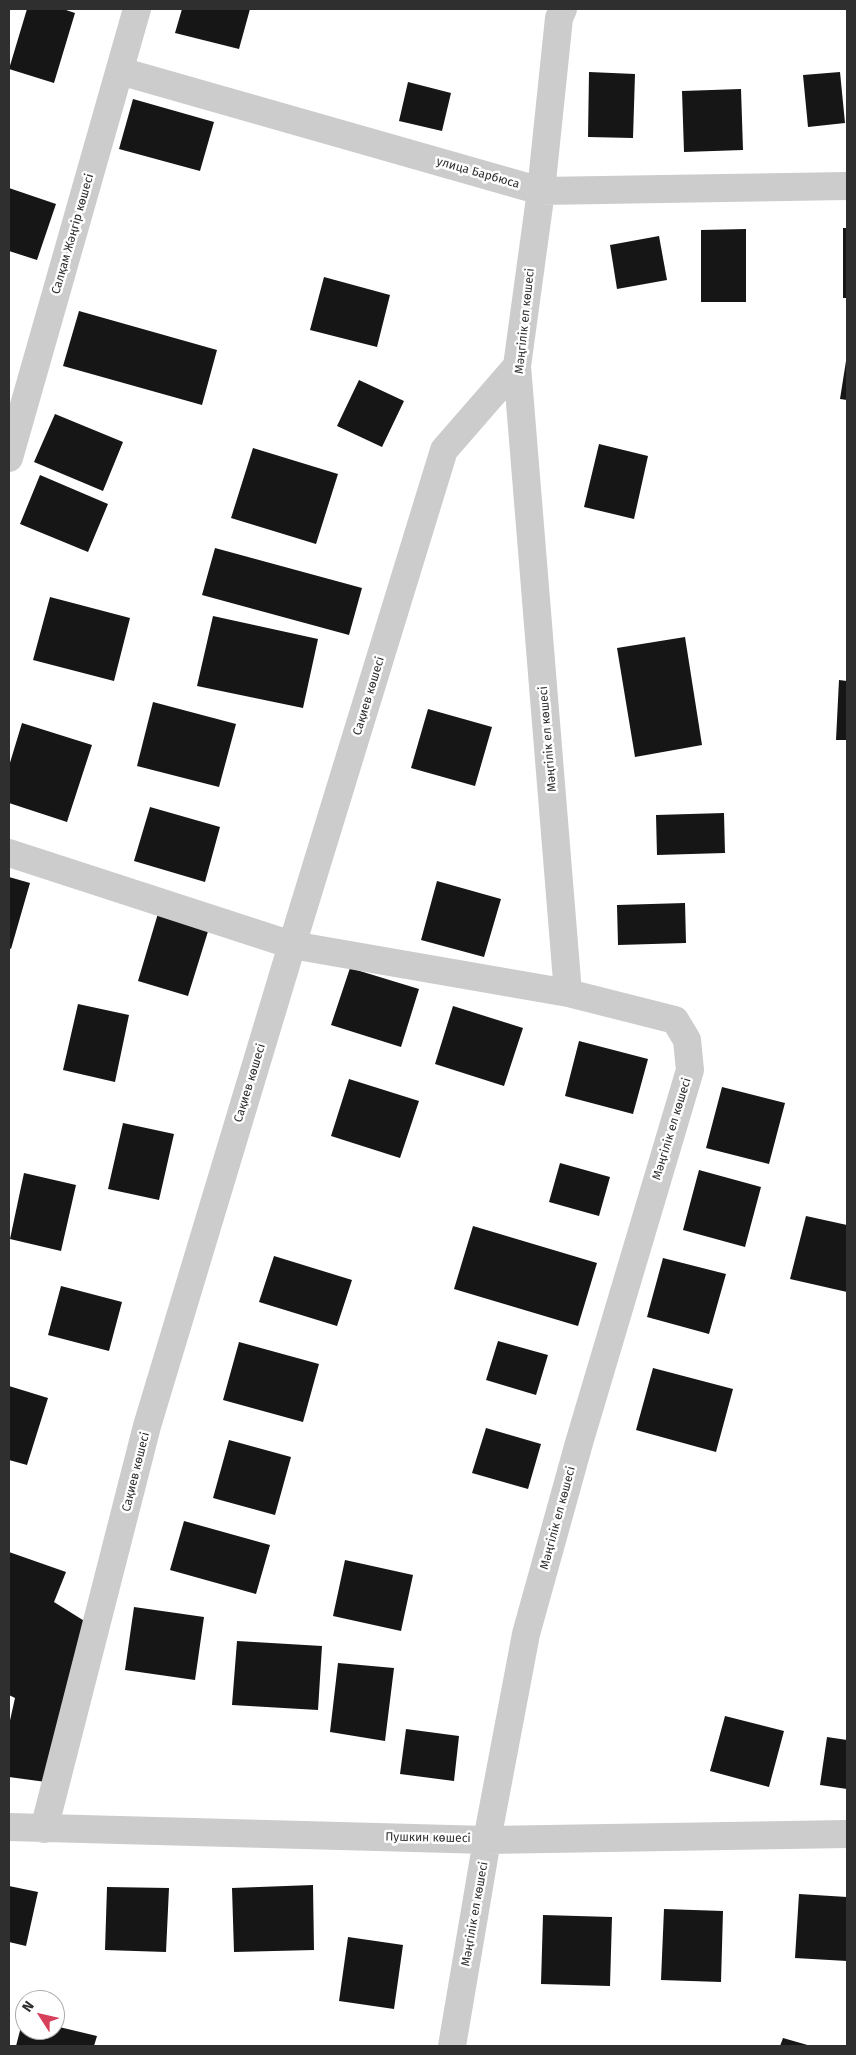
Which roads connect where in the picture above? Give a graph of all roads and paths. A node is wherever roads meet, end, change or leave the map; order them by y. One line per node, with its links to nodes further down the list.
1 (137, 9): 3 (street, Салқам Жәңгір көшесі)
2 (563, 9): 5 (street, Мәңгілік ел көшесі)
3 (120, 71): 5 (street, улица Барбюса); 7 (street, Салқам Жәңгір көшесі)
4 (847, 186): 5 (street, улица Барбюса)
5 (541, 191): 6 (street, Мәңгілік ел көшесі)
6 (518, 366): 9 (street, Сақиев көшесі); 10 (street, Мәңгілік ел көшесі)
7 (9, 458)
8 (9, 853): 9 (street)
9 (292, 945): 10 (street); 12 (street, Сақиев көшесі)
10 (568, 993): 14 (street, Мәңгілік ел көшесі)
11 (9, 1827): 12 (street, Пушкин көшесі)
12 (44, 1829): 14 (street, Пушкин көшесі)
13 (847, 1834): 14 (street, Пушкин көшесі)
14 (488, 1840): 15 (street, Мәңгілік ел көшесі)
15 (452, 2046)

